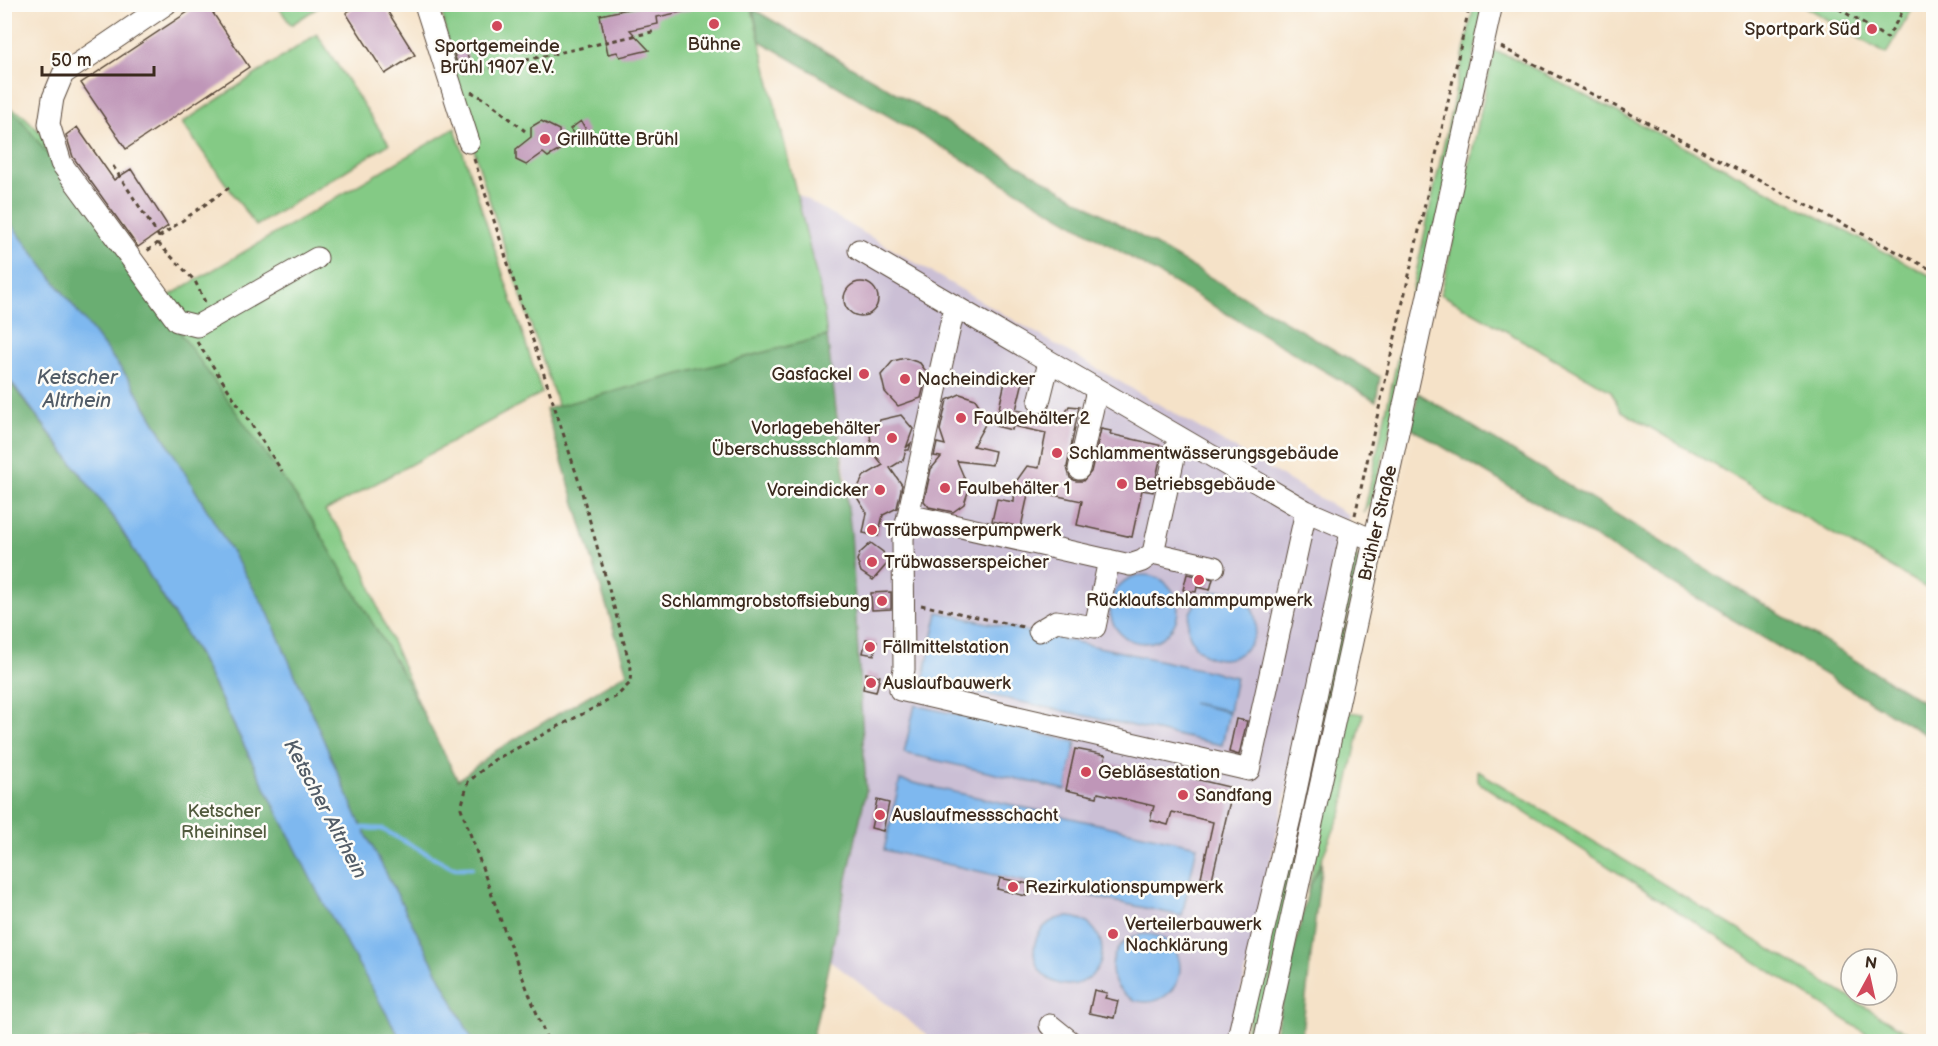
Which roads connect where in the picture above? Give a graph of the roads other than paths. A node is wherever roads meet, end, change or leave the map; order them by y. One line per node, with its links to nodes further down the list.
1 (166, 4): 6 (street)
2 (425, 4): 4 (street)
3 (1492, 4): 16 (street, Brühler Straße)
4 (469, 142)
5 (860, 250): 7 (street)
6 (317, 258)
7 (958, 308): 8 (street); 14 (street)
8 (1049, 362): 9 (street); 10 (street)
9 (1097, 390): 11 (street); 12 (street)
10 (1039, 402)
11 (1179, 439): 13 (street); 17 (street)
12 (1079, 469)
13 (1306, 511): 14 (street); 15 (street)
14 (908, 515): 18 (street)
15 (1351, 532): 16 (street); 23 (street)
16 (1373, 540): 24 (street, Brühler Straße)
17 (1153, 553): 18 (street); 19 (street)
18 (1108, 560): 20 (street)
19 (1214, 567)
20 (1040, 631)
21 (1050, 1025): 22 (street)
22 (1071, 1041)
23 (1237, 1041)
24 (1264, 1041)

